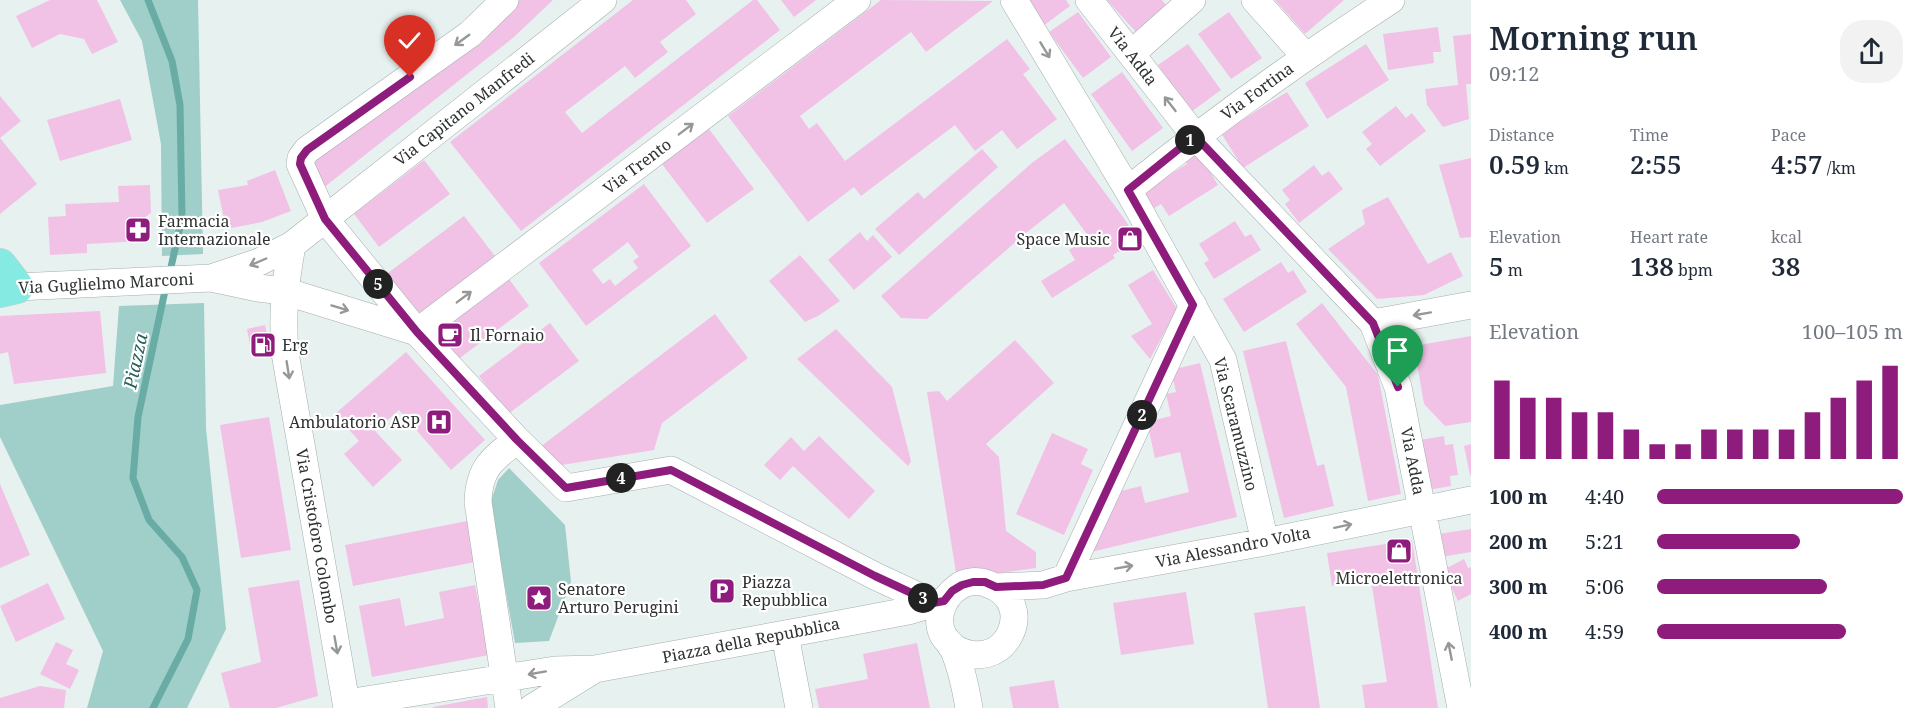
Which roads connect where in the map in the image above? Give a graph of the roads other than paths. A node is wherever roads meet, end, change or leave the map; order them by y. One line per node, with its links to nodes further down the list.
1 (505, 0): 15 (street, one-way to 15)
2 (579, 0): 13 (street)
3 (603, 0): 13 (street, Via Capitano Manfredi)
4 (857, 0): 23 (street, Via Trento, one-way to 4)
5 (1014, 0): 14 (street, Via Scaramuzzino, one-way to 14)
6 (1089, 0): 10 (street, Via Adda)
7 (1192, 0): 10 (street)
8 (1255, 0): 11 (street)
9 (1391, 0): 11 (street, Via Fortina)
10 (1131, 54): 12 (street, Via Adda, one-way to 10)
11 (1305, 56): 12 (street, Via Fortina)
12 (1195, 136): 14 (street, Via Fortina); 22 (street, Via Adda)
13 (364, 188): 15 (street, Via Capitano Manfredi)
14 (1128, 190): 20 (street, Via Scaramuzzino)
15 (325, 219): 16 (street, Via Capitano Manfredi); 23 (street)
16 (292, 245): 17 (street, Via Capitano Manfredi, one-way to 17); 19 (street, Via Cristoforo Colombo)
17 (211, 278): 18 (street, Via Guglielmo Marconi); 19 (street)
18 (6, 281)
19 (284, 291): 23 (street, one-way to 23); 38 (street, Via Cristoforo Colombo, one-way to 38)
20 (1193, 305): 27 (street, Via Scaramuzzino); 28 (street)
21 (1471, 305): 22 (street, one-way to 22)
22 (1373, 323): 26 (street, Via Adda)
23 (417, 332): 24 (street)
24 (517, 440): 30 (street); 36 (street)
25 (1471, 500): 26 (street, Via Alessandro Volta)
26 (1423, 510): 27 (street, Via Alessandro Volta, one-way to 26); 42 (street, Via Adda, one-way to 26)
27 (1265, 542): 28 (street, Via Alessandro Volta, one-way to 27)
28 (1054, 581): 29 (street, Via Alessandro Volta); 31 (street)
29 (996, 587): 30 (street); 31 (street)
30 (928, 605): 32 (street, Piazza della Repubblica); 33 (street)
31 (1013, 629): 34 (street)
32 (785, 634): 35 (street, Piazza della Repubblica); 41 (street)
33 (948, 641): 34 (street); 37 (street)
34 (987, 655): 37 (street)
35 (595, 669): 36 (street, one-way to 36); 40 (street)
36 (504, 679): 38 (street); 39 (street)
37 (968, 701)
38 (347, 706)
39 (508, 708)
40 (532, 708)
41 (800, 708)
42 (1461, 708)

